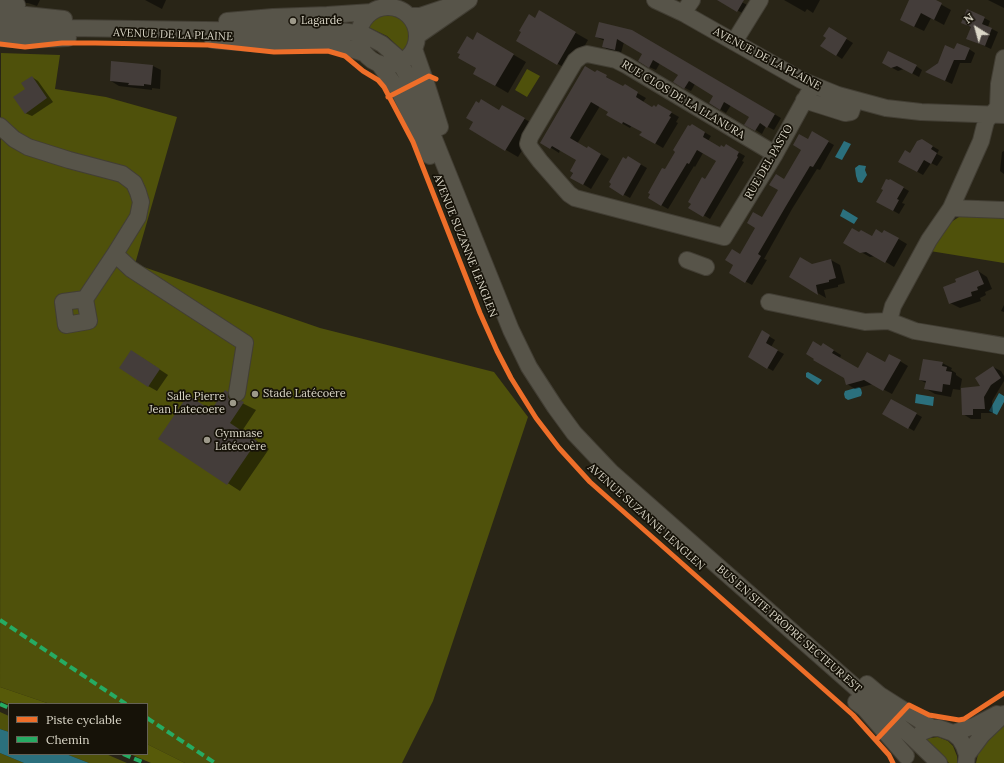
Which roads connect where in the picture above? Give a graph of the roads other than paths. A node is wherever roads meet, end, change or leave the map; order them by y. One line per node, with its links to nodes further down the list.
1 (469, 0): 8 (street); 14 (street)
2 (655, 0): 7 (street, AVENUE DE LA PLAINE)
3 (760, 0): 13 (street)
4 (0, 2): 5 (street)
5 (17, 5)
6 (375, 7): 8 (street, AVENUE DE LA PLAINE); 9 (street, AVENUE DE LA PLAINE); 11 (street)
7 (687, 7): 13 (street, AVENUE DE LA PLAINE)
8 (402, 9): 14 (street, AVENUE SUZANNE LENGLEN)
9 (0, 17)
10 (0, 28): 11 (street, BUS EN SITE PROPRE SECTEUR EST)
11 (359, 33): 15 (street); 17 (street, BUS EN SITE PROPRE SECTEUR EST)
12 (0, 38): 15 (street, AVENUE DE LA PLAINE)
13 (734, 42): 19 (street, AVENUE DE LA PLAINE)
14 (415, 43): 17 (street); 38 (street, AVENUE SUZANNE LENGLEN)
15 (363, 52): 18 (street, AVENUE SUZANNE LENGLEN)
16 (1004, 58): 22 (street)
17 (400, 62): 18 (street); 40 (street, BUS EN SITE PROPRE SECTEUR EST)
18 (378, 64): 41 (street, AVENUE SUZANNE LENGLEN)
19 (813, 85): 20 (street, RUE DEL PASTO); 21 (street, AVENUE DE LA PLAINE)
20 (804, 100): 21 (street); 24 (street, RUE DEL PASTO)
21 (855, 100): 22 (street, AVENUE DE LA PLAINE)
22 (998, 114): 25 (street)
23 (0, 126): 28 (street)
24 (775, 154): 27 (street, RUE DEL PASTO); 27 (street, RUE CLOS DE LA LLANURA)
25 (952, 208): 26 (street); 33 (street)
26 (1004, 210)
27 (724, 238)
28 (115, 254): 31 (street); 35 (street)
29 (687, 260): 30 (street)
30 (706, 267)
31 (85, 299)
32 (769, 302): 33 (street)
33 (889, 321): 34 (street)
34 (1004, 346)
35 (237, 393)
36 (1004, 712): 37 (street)
37 (986, 725): 39 (street); 42 (street)
38 (932, 728): 39 (street, AVENUE SUZANNE LENGLEN); 40 (street)
39 (953, 733): 42 (street)
40 (913, 738): 41 (street); 43 (street, BUS EN SITE PROPRE SECTEUR EST)
41 (906, 759)
42 (966, 759)
43 (939, 763)

